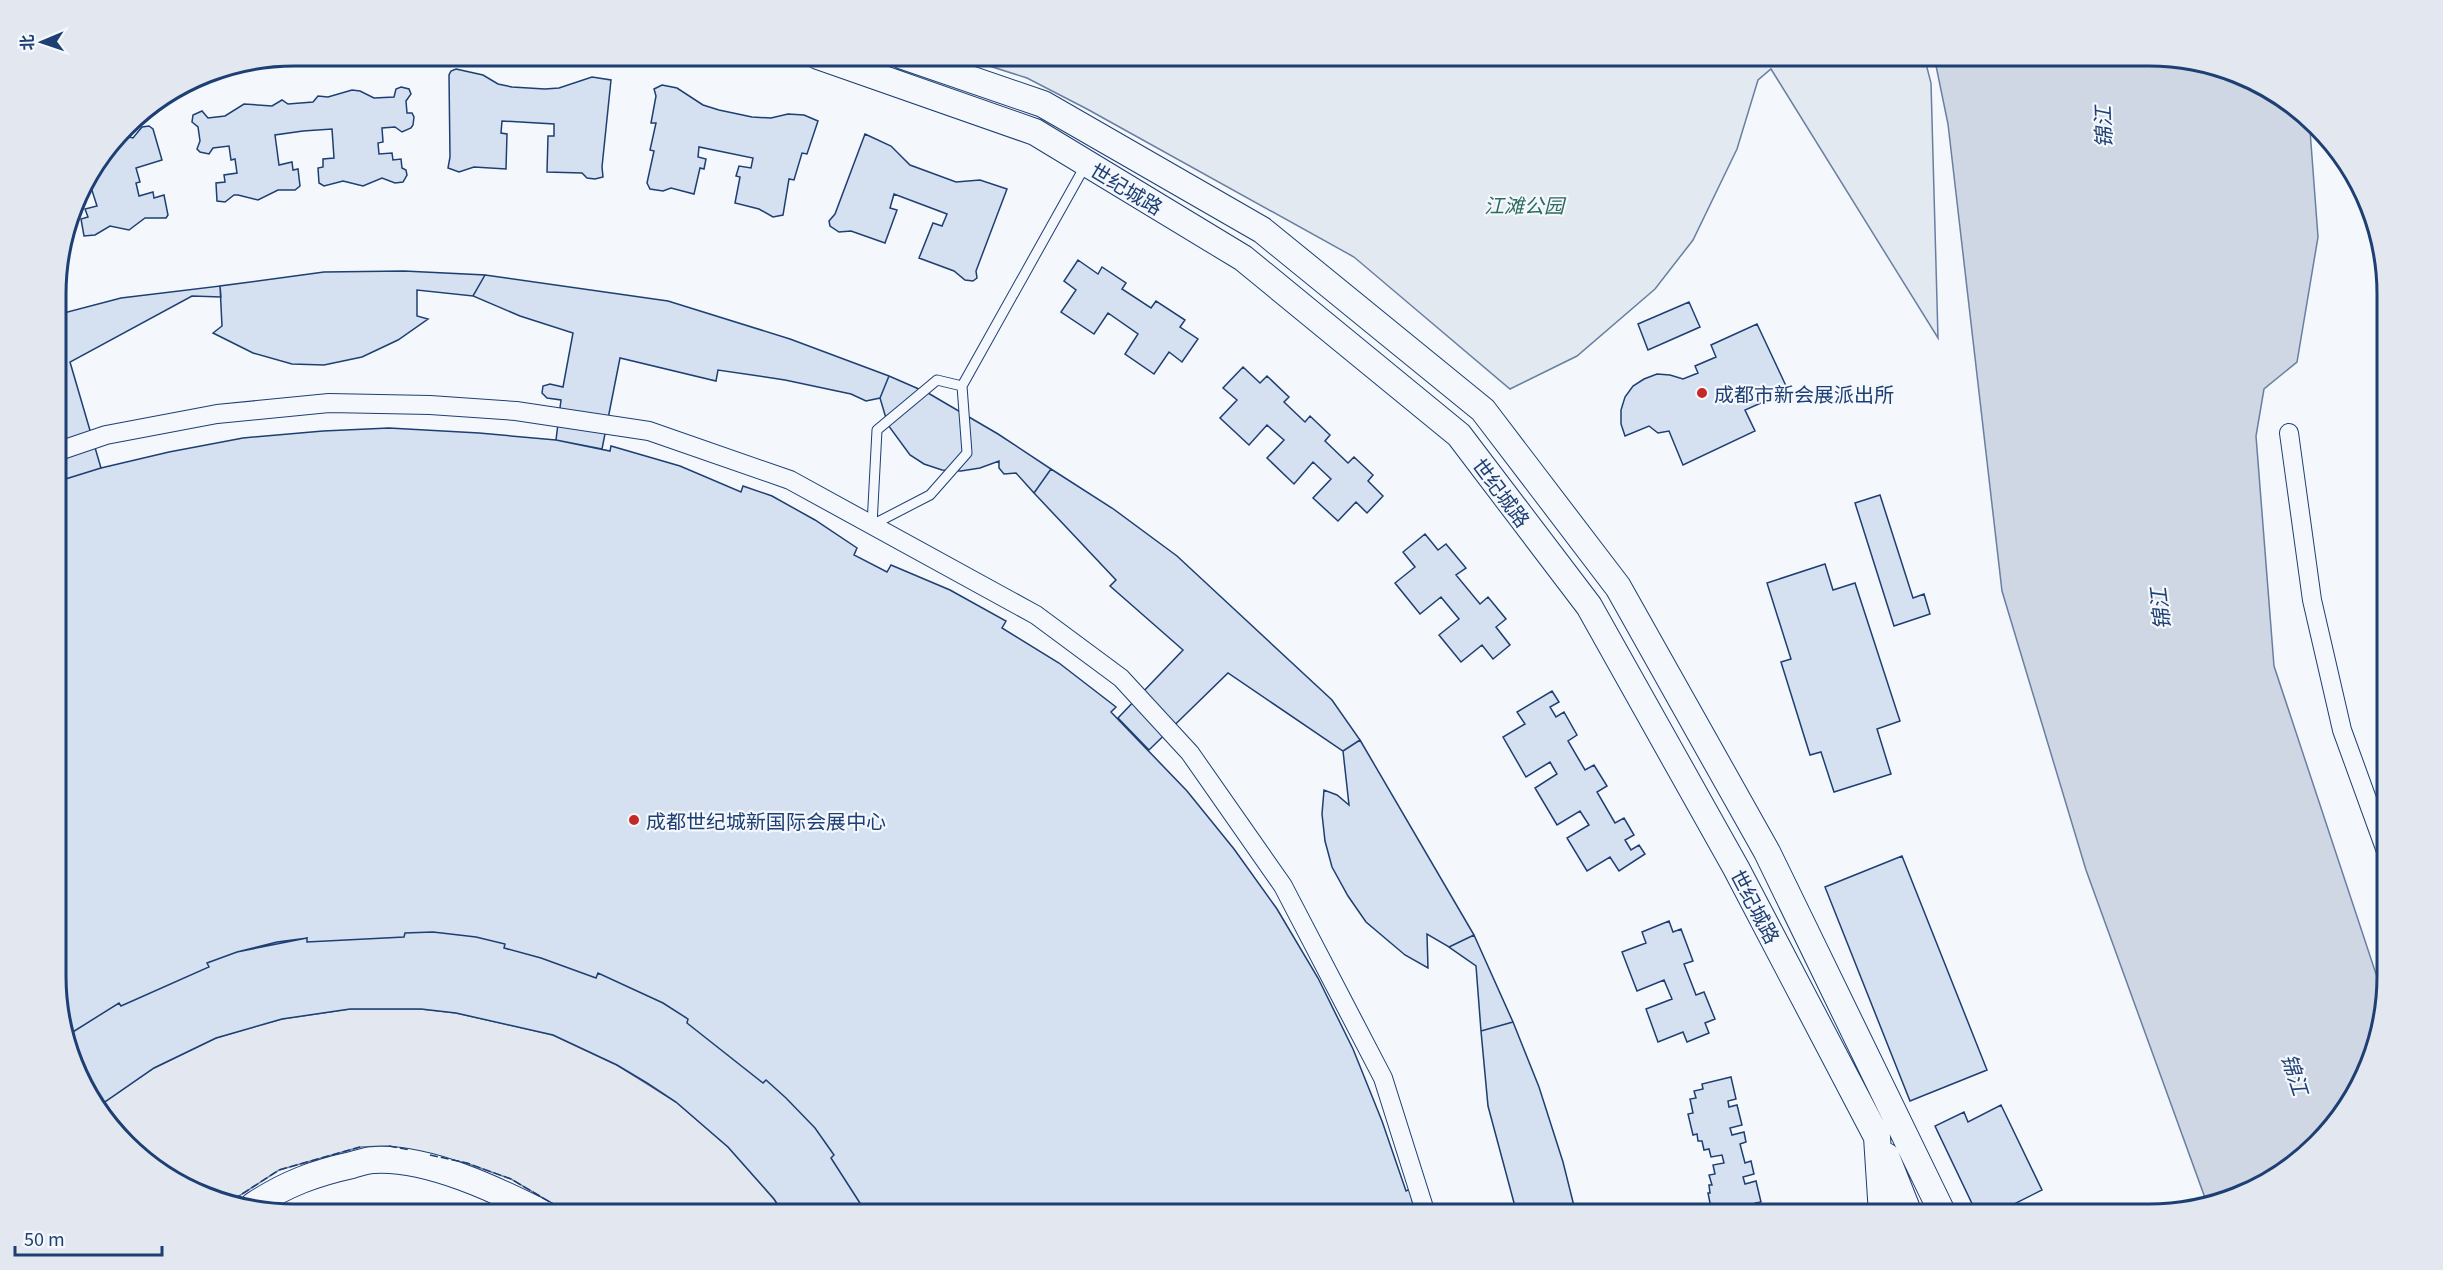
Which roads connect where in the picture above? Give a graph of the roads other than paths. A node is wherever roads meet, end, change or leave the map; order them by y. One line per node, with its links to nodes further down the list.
1 (847, 66): 3 (main road, 世纪城路)
2 (932, 66): 15 (main road, 世纪城路)
3 (1086, 163): 4 (lane); 9 (main road, 世纪城路)
4 (962, 387): 7 (lane); 7 (lane)
5 (2289, 433): 8 (street)
6 (66, 449): 7 (street)
7 (872, 525): 12 (street)
8 (2377, 825)
9 (1877, 1137): 13 (main road, 世纪城路); 14 (main road)
10 (260, 1202): 11 (main road)
11 (525, 1204)
12 (1423, 1204)
13 (1881, 1204)
14 (1906, 1204)
15 (1937, 1204)

